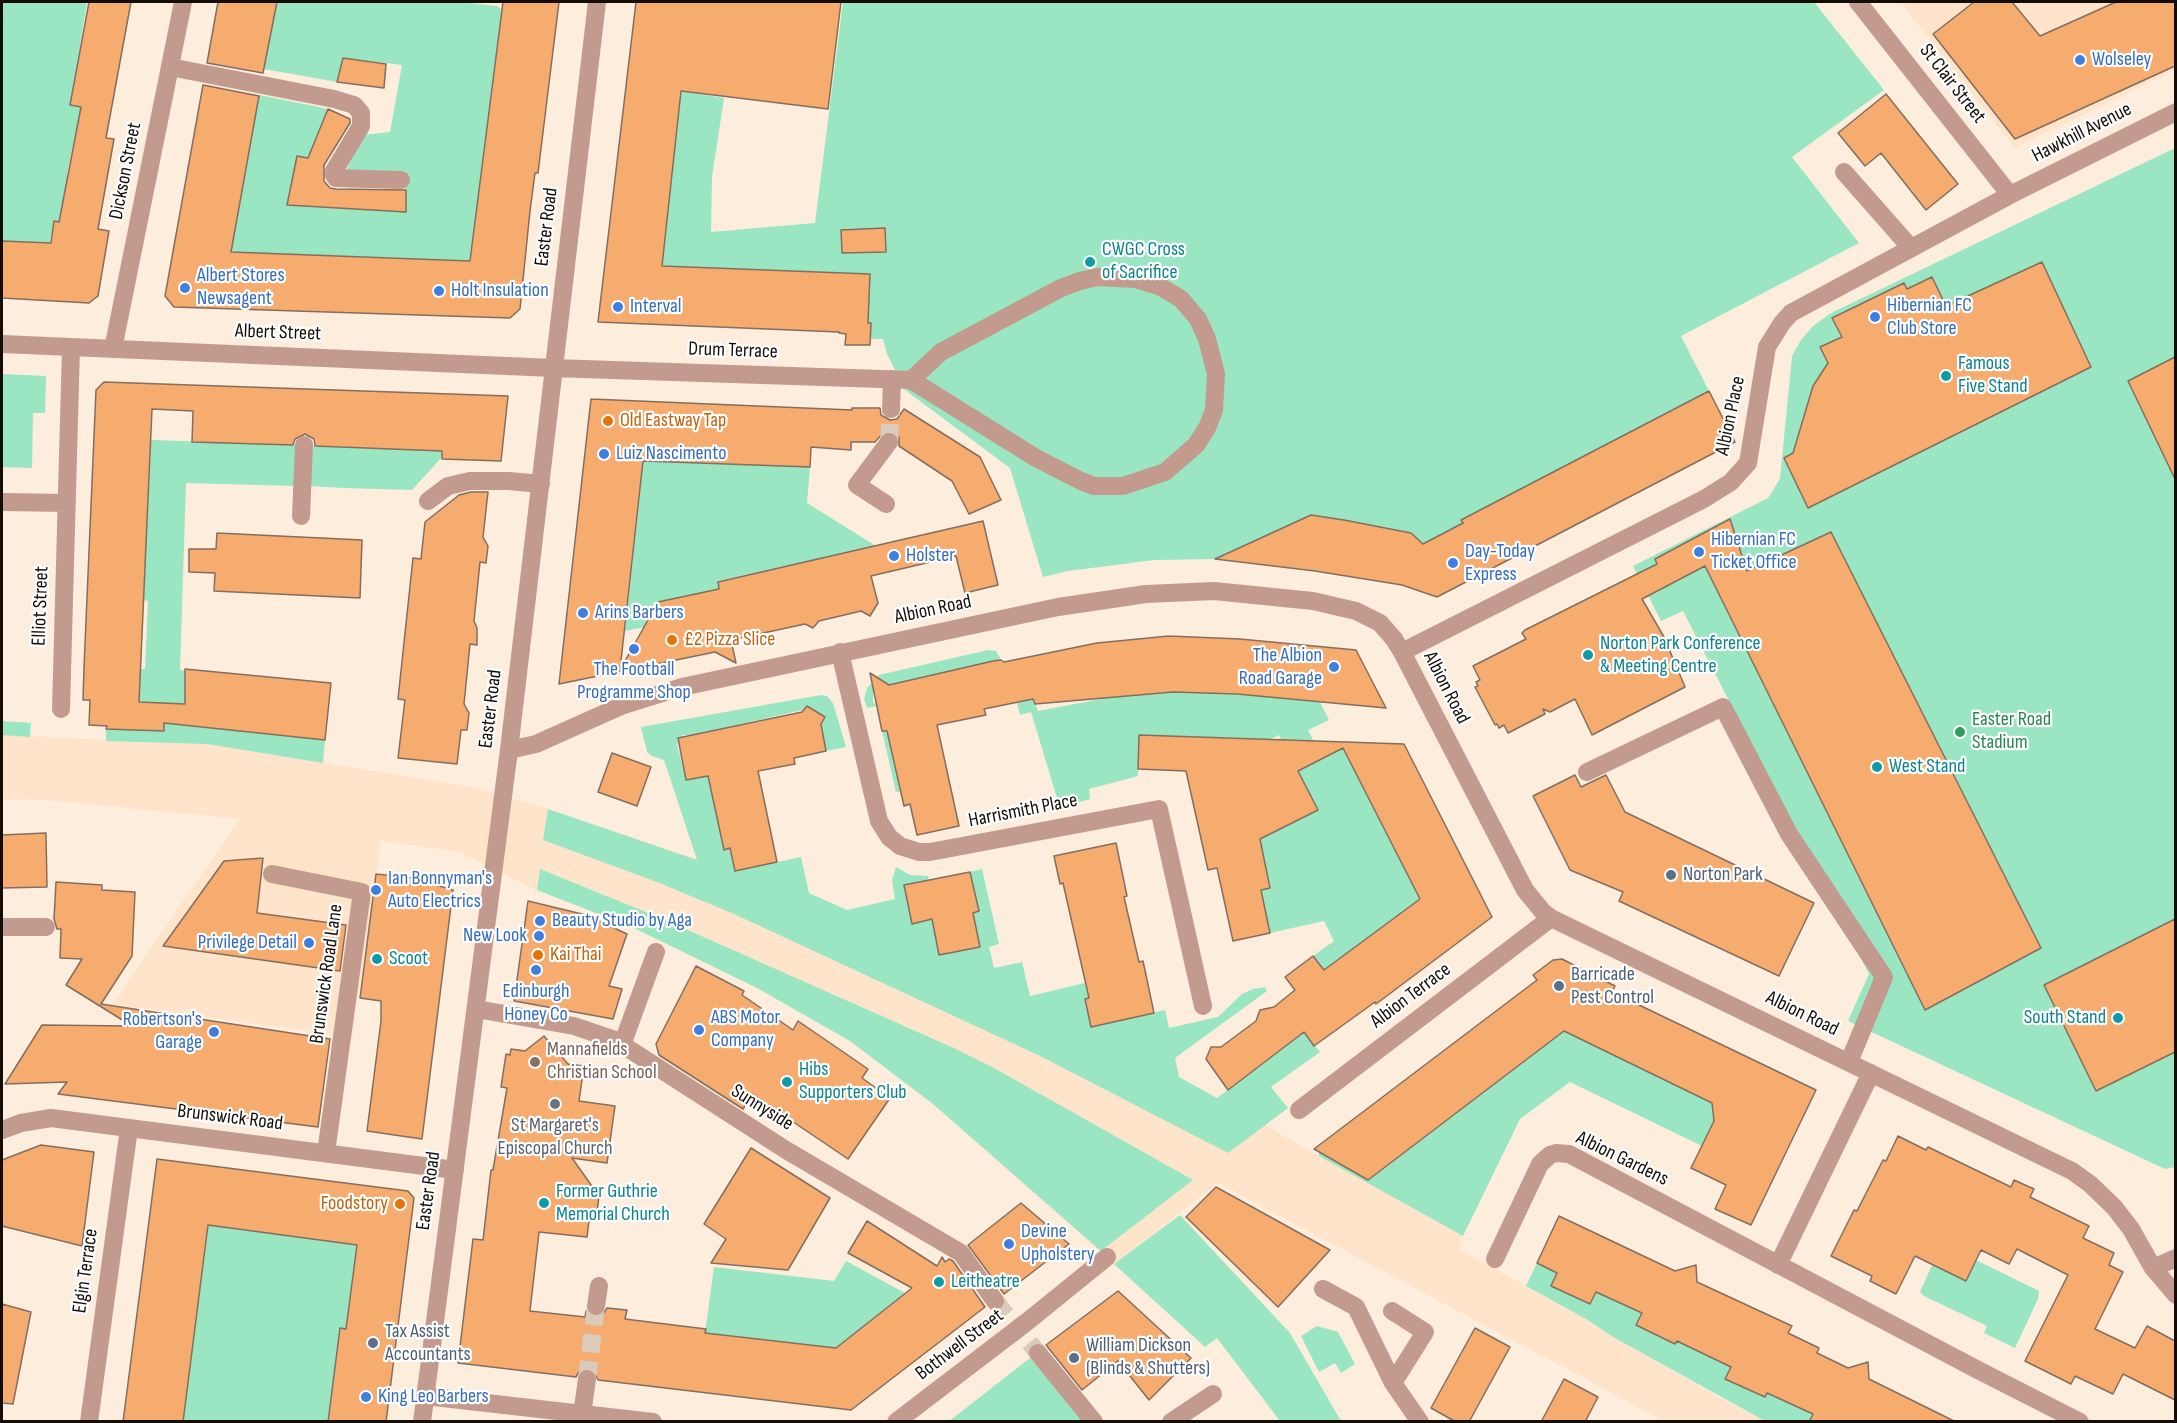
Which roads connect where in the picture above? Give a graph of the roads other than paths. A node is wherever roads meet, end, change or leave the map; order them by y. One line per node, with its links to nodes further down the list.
1 (183, 2): 4 (street, Dickson Street)
2 (597, 2): 13 (street, Easter Road)
3 (1858, 2): 8 (street, St Clair Street)
4 (170, 67): 7 (street); 12 (street, Dickson Street)
5 (2175, 112): 8 (street, Hawkhill Avenue)
6 (1844, 172): 9 (street)
7 (401, 180)
8 (2010, 195): 9 (street, Albion Place)
9 (1911, 248): 26 (street, Albion Place)
10 (2, 344): 11 (street, Albert Street)
11 (71, 347): 12 (street, Albert Street); 22 (street, Elliot Street)
12 (113, 349): 13 (street, Albert Street)
13 (554, 368): 14 (street, Drum Terrace); 19 (street, Easter Road)
14 (892, 379): 15 (street, Drum Terrace); 16 (street)
15 (911, 380): 15 (street)
16 (891, 409)
17 (889, 442): 23 (street)
18 (304, 446): 24 (street)
19 (541, 484): 20 (street); 28 (street, Easter Road)
20 (428, 501)
21 (2, 502): 22 (street)
22 (67, 503): 27 (street, Elliot Street)
23 (886, 504)
24 (301, 516)
25 (840, 652): 26 (street, Albion Road); 28 (street, Albion Road); 35 (street, Harrismith Place)
26 (1402, 652): 31 (street, Albion Road)
27 (61, 709)
28 (509, 750): 36 (street, Easter Road)
29 (1587, 772): 38 (street)
30 (272, 874): 43 (street, Brunswick Road Lane)
31 (1551, 918): 38 (street, Albion Road); 40 (street, Albion Terrace)
32 (2, 927): 33 (street)
33 (46, 927)
34 (656, 952): 37 (street)
35 (1203, 1006)
36 (476, 1009): 37 (street, Sunnyside); 44 (street, Easter Road)
37 (622, 1045): 53 (street, Sunnyside)
38 (1849, 1062): 39 (street, Albion Road)
39 (1871, 1072): 48 (street); 49 (street, Albion Road)
40 (1299, 1110)
41 (129, 1128): 42 (street, Brunswick Road); 43 (street, Brunswick Road); 63 (street, Elgin Terrace)
42 (2, 1130)
43 (326, 1154): 44 (street, Brunswick Road)
44 (455, 1170): 60 (street, Easter Road)
45 (1107, 1257): 62 (street, Bothwell Street)
46 (2175, 1258): 49 (street)
47 (1495, 1259): 48 (street, Albion Gardens)
48 (1778, 1265): 70 (street, Albion Gardens)
49 (2153, 1268): 52 (street, Albion Road)
50 (598, 1286): 54 (street)
51 (1323, 1289): 58 (street)
52 (2175, 1295)
53 (995, 1300)
54 (596, 1306)
55 (1392, 1311): 58 (street)
56 (1038, 1353): 67 (street)
57 (587, 1379): 61 (street)
58 (1393, 1383): 69 (street)
59 (1213, 1394): 68 (street)
60 (425, 1396): 61 (street); 64 (street, Easter Road)
61 (582, 1415): 65 (street)
62 (916, 1416): 66 (street, Bothwell Street)
63 (88, 1422)
64 (422, 1422)
65 (653, 1422)
66 (896, 1422)
67 (1094, 1422)
68 (1171, 1422)
69 (1420, 1422)
70 (2080, 1422)

